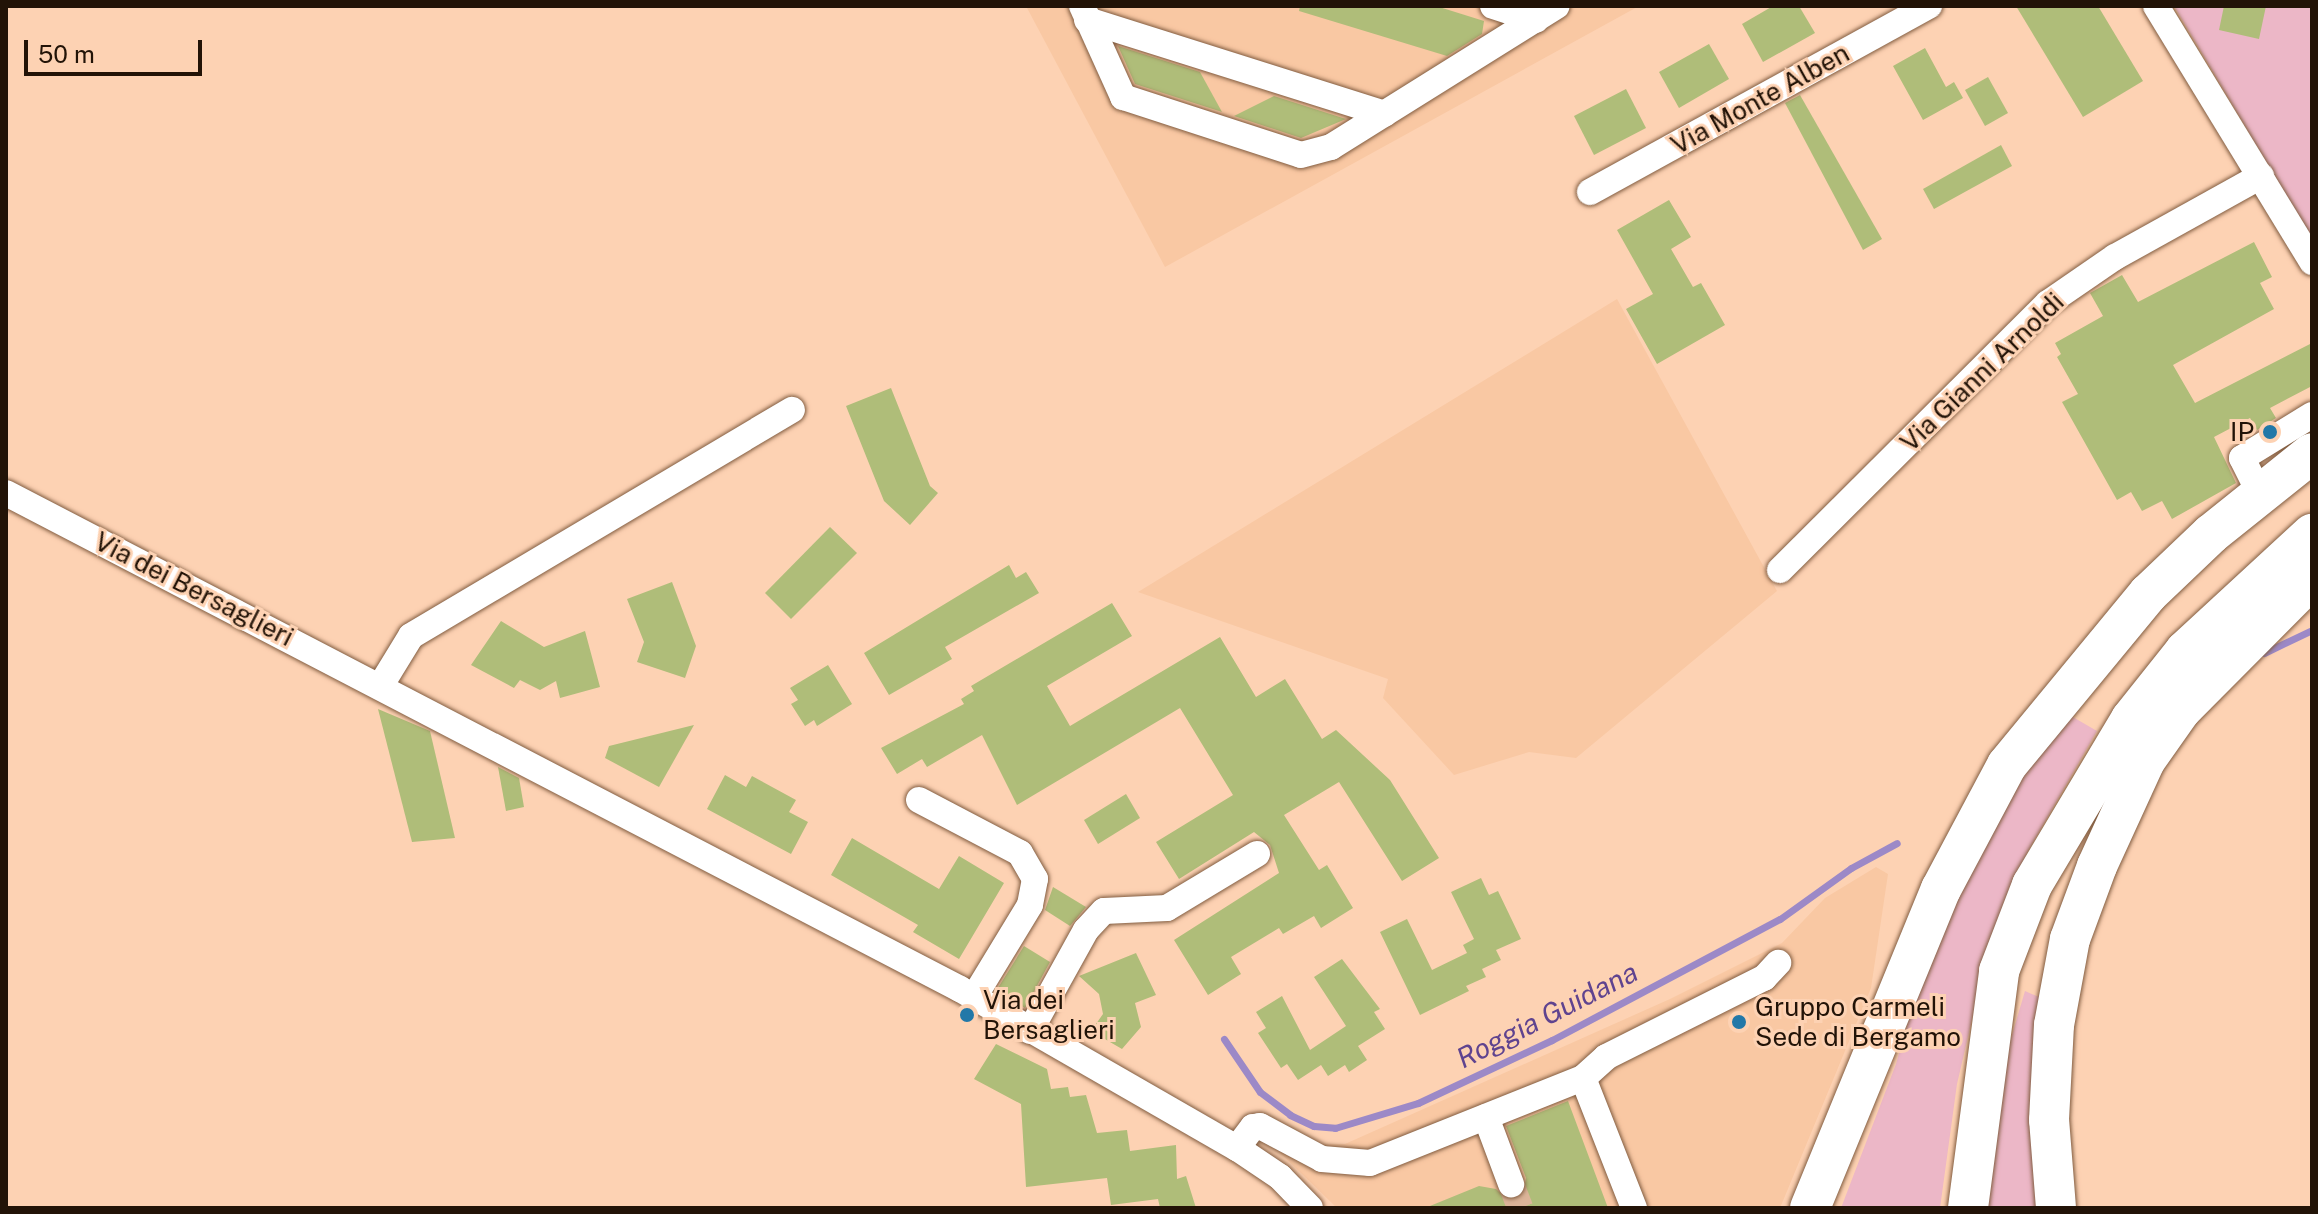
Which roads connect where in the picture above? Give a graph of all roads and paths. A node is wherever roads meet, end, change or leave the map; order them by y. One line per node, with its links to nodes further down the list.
1 (1493, 6): 5 (street)
2 (1929, 6): 8 (street, Via Monte Alben)
3 (2156, 6): 7 (street)
4 (1085, 13): 6 (street); 6 (street)
5 (1547, 13): 6 (street)
6 (1385, 114)
7 (2256, 179): 9 (street); 16 (street, Via Gianni Arnoldi)
8 (1590, 192)
9 (2312, 262)
10 (792, 410): 19 (street)
11 (2312, 415): 14 (street)
12 (2312, 453): 14 (highway)
13 (6, 493): 19 (street, Via dei Bersaglieri)
14 (2260, 494): 32 (highway)
15 (2312, 534): 23 (highway)
16 (1780, 570)
17 (2312, 578): 18 (highway)
18 (2224, 667): 35 (highway); 36 (highway)
19 (381, 685): 24 (street, Via dei Bersaglieri)
20 (919, 800): 24 (street)
21 (1257, 854): 25 (street)
22 (1778, 963): 26 (street)
23 (1999, 971): 33 (highway); 34 (highway)
24 (974, 997): 25 (street, Via dei Bersaglieri)
25 (1030, 1031): 28 (street, Via dei Bersaglieri)
26 (1583, 1078): 27 (street); 31 (street)
27 (1486, 1117): 28 (street); 29 (street)
28 (1237, 1148): 30 (street, Via dei Bersaglieri)
29 (1511, 1184)
30 (1310, 1208)
31 (1634, 1208)
32 (1810, 1208)
33 (1947, 1208)
34 (1968, 1208)
35 (2056, 1208)
36 (2073, 1208)

